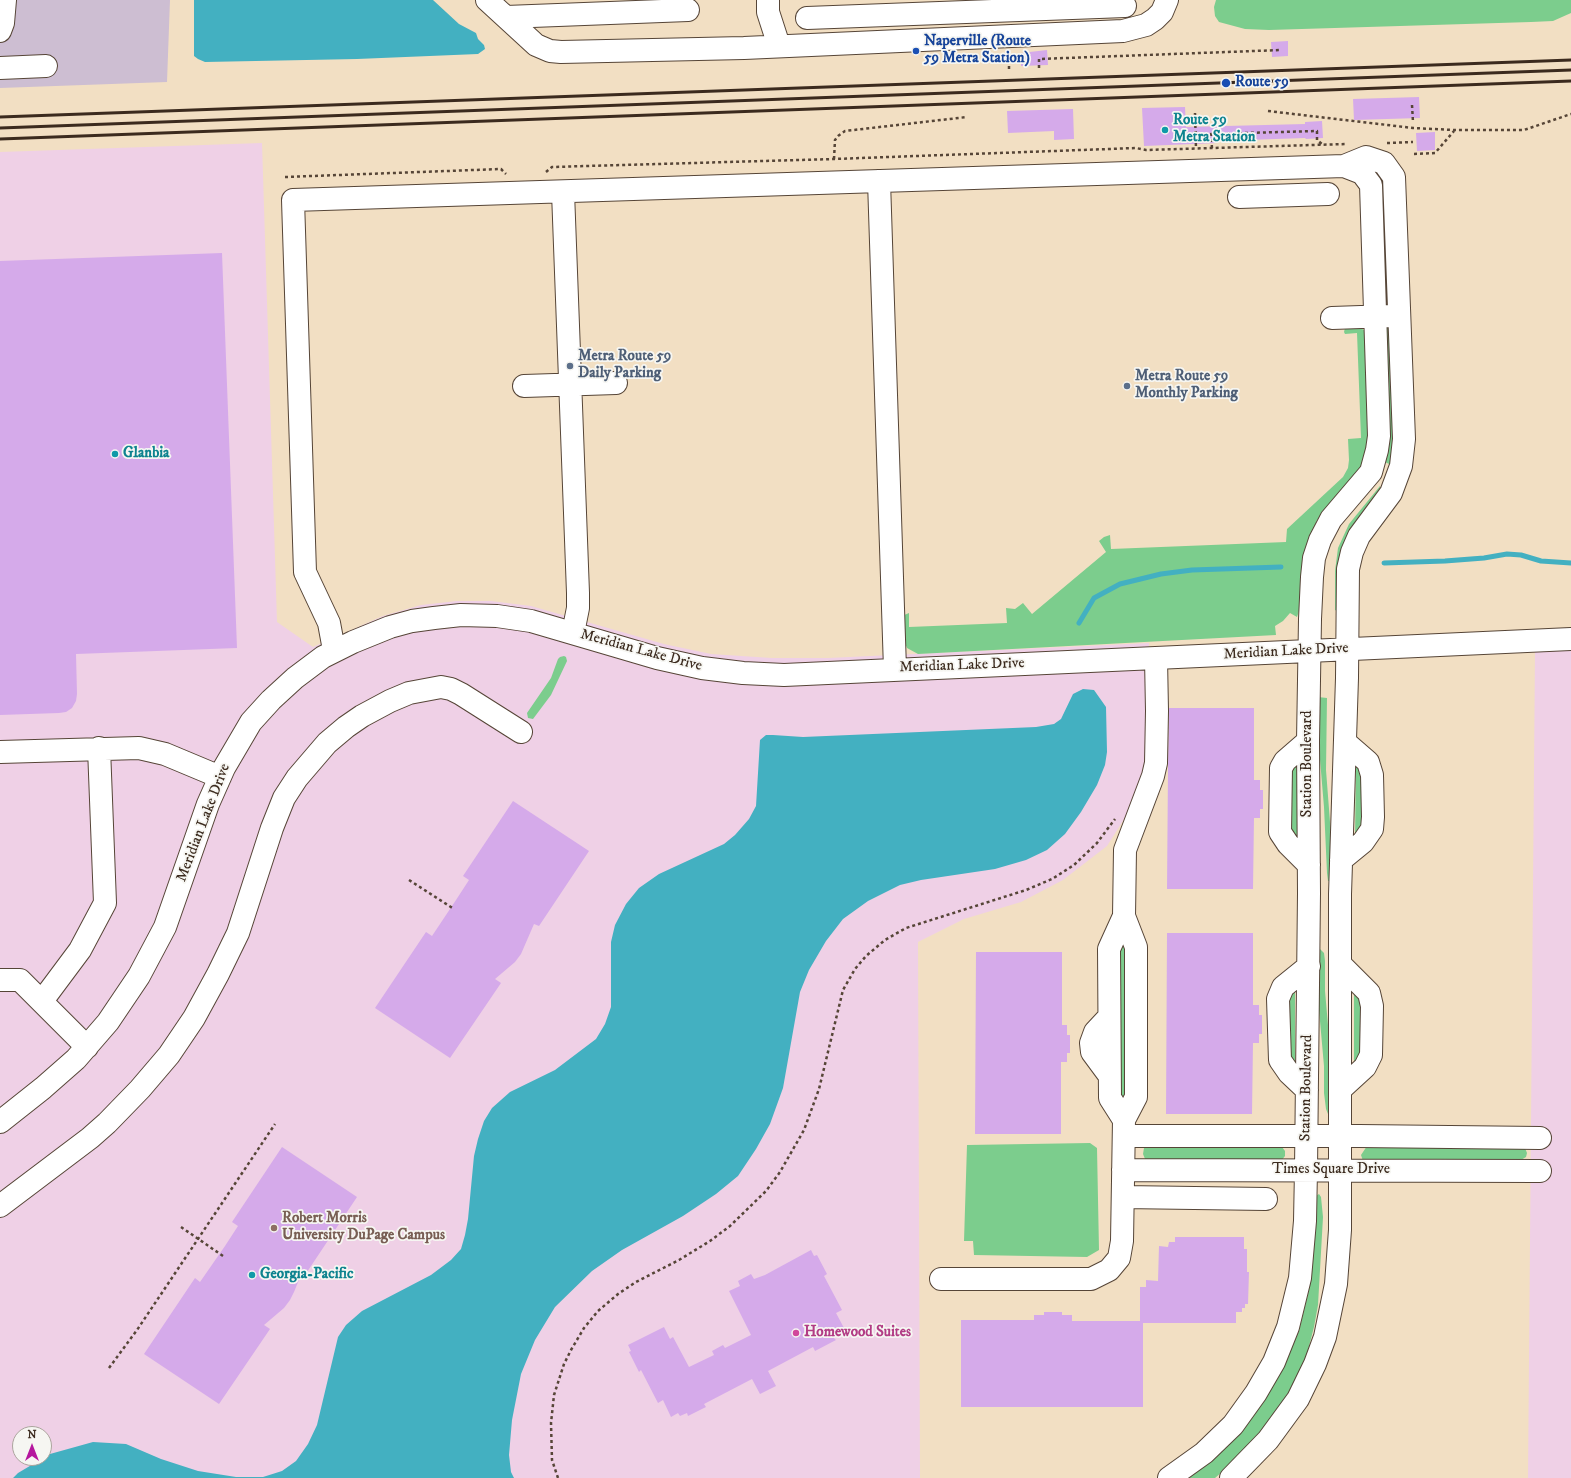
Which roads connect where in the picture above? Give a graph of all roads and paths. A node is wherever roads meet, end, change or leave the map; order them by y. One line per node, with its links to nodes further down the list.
1 (5, 0): 9 (street)
2 (487, 0): 7 (street)
3 (768, 0): 10 (street)
4 (1168, 0): 10 (street)
5 (1125, 6): 8 (street)
6 (688, 10): 7 (street)
7 (506, 17): 10 (street)
8 (808, 18)
9 (0, 31)
10 (779, 46)
11 (1281, 50): 14 (path)
12 (46, 66): 13 (street)
13 (0, 68)
14 (1039, 68)
15 (1412, 105): 20 (path)
16 (1268, 111): 21 (path)
17 (1195, 113): 27 (path)
18 (1571, 114): 21 (path)
19 (967, 117): 30 (path)
20 (1413, 122)
21 (1454, 130): 29 (path)
22 (1414, 142): 23 (path)
23 (1383, 143)
24 (1322, 144): 25 (path); 26 (path); 26 (path); 28 (path)
25 (1353, 144)
26 (1212, 148): 27 (path)
27 (1196, 149): 30 (path)
28 (1322, 149)
29 (1414, 154)
30 (834, 159): 33 (path)
31 (1344, 166): 35 (street); 39 (street, Station Boulevard); 40 (street)
32 (506, 174): 34 (path)
33 (542, 175)
34 (285, 177)
35 (879, 181): 36 (street); 51 (street)
36 (564, 192): 43 (street); 48 (street)
37 (1328, 194): 38 (street)
38 (1239, 197)
39 (1375, 316): 40 (street); 41 (street); 49 (street, Station Boulevard)
40 (1399, 316): 47 (street)
41 (1332, 318)
42 (616, 383): 43 (street)
43 (570, 385): 44 (street); 45 (street)
44 (524, 386)
45 (573, 633): 48 (street, Meridian Lake Drive); 51 (street, Meridian Lake Drive)
46 (1571, 639): 47 (street, Meridian Lake Drive)
47 (1347, 649): 49 (street, Meridian Lake Drive); 54 (street)
48 (334, 650): 57 (street, Meridian Lake Drive)
49 (1309, 650): 50 (street, Meridian Lake Drive); 53 (street, Station Boulevard)
50 (1156, 658): 51 (street, Meridian Lake Drive); 63 (street)
51 (895, 669)
52 (521, 732): 83 (street)
53 (1308, 741): 60 (street, Station Boulevard); 60 (street)
54 (1345, 742): 59 (street); 59 (street)
55 (100, 748): 56 (street); 57 (street); 67 (street)
56 (0, 752)
57 (220, 777): 68 (street, Meridian Lake Drive)
58 (1117, 816): 89 (path)
59 (1341, 860): 64 (street)
60 (1309, 865): 65 (street, Station Boulevard)
61 (409, 880): 62 (path)
62 (454, 909)
63 (1124, 916): 73 (street); 73 (street)
64 (1341, 965): 69 (street); 69 (street)
65 (1309, 966): 70 (street, Station Boulevard); 70 (street)
66 (0, 980): 67 (street)
67 (42, 1001): 68 (street)
68 (87, 1046): 71 (street, Meridian Lake Drive)
69 (1341, 1089): 75 (street)
70 (1307, 1090): 74 (street, Station Boulevard)
71 (0, 1122)
72 (275, 1124): 85 (path)
73 (1124, 1128): 74 (street); 77 (street)
74 (1307, 1136): 75 (street); 78 (street, Station Boulevard)
75 (1341, 1136): 76 (street); 79 (street)
76 (1540, 1138)
77 (1123, 1170): 78 (street, Times Square Drive); 81 (street)
78 (1306, 1170): 79 (street, Times Square Drive); 90 (street, Station Boulevard)
79 (1341, 1170): 80 (street, Times Square Drive); 91 (street)
80 (1540, 1171)
81 (1123, 1198): 82 (street); 87 (street)
82 (1266, 1199)
83 (0, 1206)
84 (181, 1227): 85 (path)
85 (198, 1239): 86 (path); 88 (path)
86 (223, 1256)
87 (941, 1280)
88 (109, 1368)
89 (558, 1478)
90 (1169, 1478)
91 (1231, 1478)

